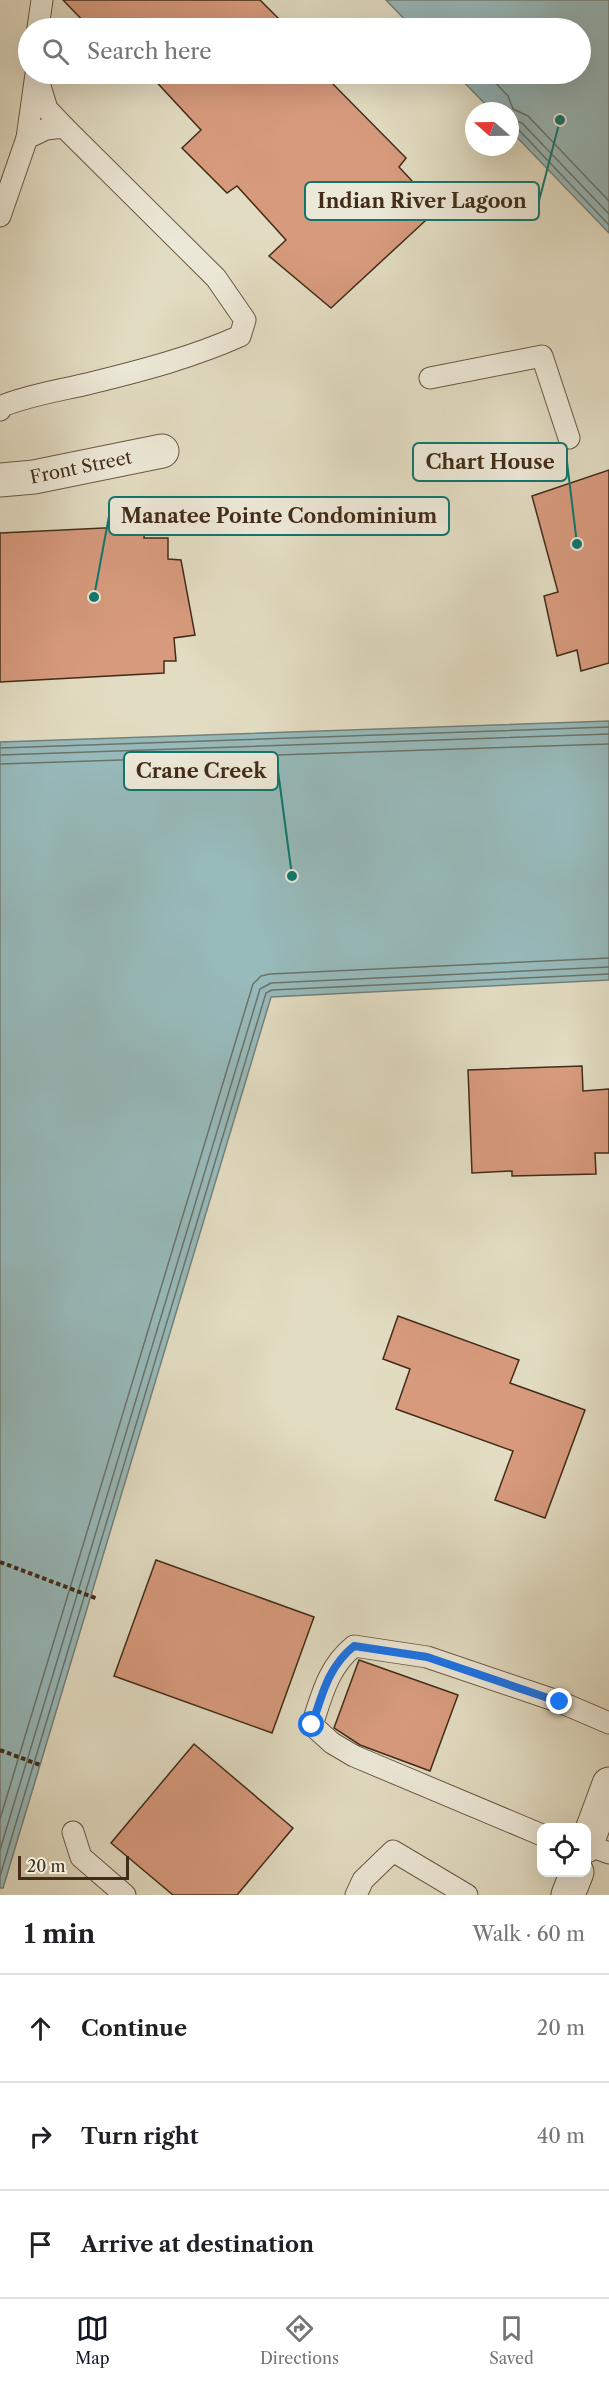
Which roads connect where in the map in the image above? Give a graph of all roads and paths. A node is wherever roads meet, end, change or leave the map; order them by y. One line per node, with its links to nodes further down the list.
1 (42, 0): 2 (lane)
2 (39, 18)
3 (35, 84): 6 (lane)
4 (39, 84): 5 (lane)
5 (64, 127): 6 (lane); 9 (lane)
6 (27, 138): 7 (lane)
7 (0, 216)
8 (430, 378): 10 (lane)
9 (0, 410)
10 (569, 438)
11 (162, 451): 12 (street, Front Street)
12 (0, 480)
13 (0, 1562): 14 (path)
14 (98, 1599)
15 (609, 1723): 20 (lane)
16 (0, 1750): 17 (path)
17 (40, 1765)
18 (609, 1784): 21 (street)
19 (73, 1832): 25 (lane)
20 (537, 1833)
21 (591, 1835)
22 (591, 1847): 23 (lane)
23 (609, 1853)
24 (575, 1877): 28 (street)
25 (125, 1895)
26 (356, 1895): 27 (lane)
27 (467, 1895)
28 (568, 1895)

